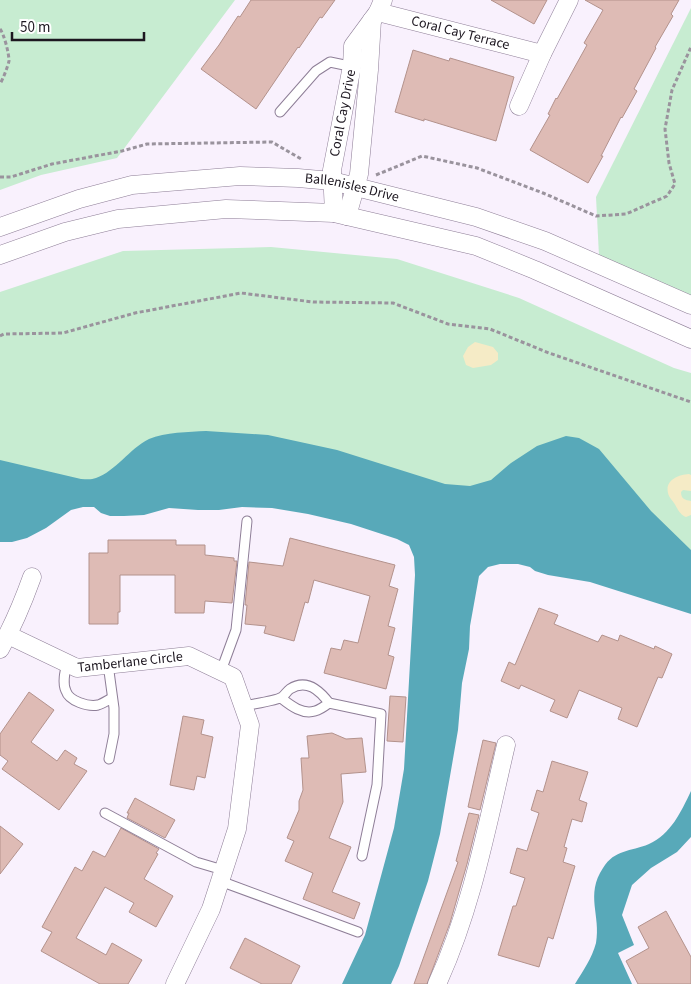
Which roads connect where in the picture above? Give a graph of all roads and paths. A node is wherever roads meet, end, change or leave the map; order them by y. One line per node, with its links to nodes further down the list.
1 (569, 0): 5 (street)
2 (378, 10): 5 (street, Coral Cay Terrace); 6 (street, Coral Cay Drive)
3 (0, 29): 7 (path)
4 (691, 47): 12 (path)
5 (542, 54): 8 (street)
6 (360, 68): 9 (lane); 10 (street, Coral Cay Drive); 12 (street, Coral Cay Drive)
7 (0, 84)
8 (519, 106)
9 (280, 112)
10 (332, 175): 11 (path); 12 (street, Ballenisles Drive); 13 (street, Coral Cay Drive); 14 (street, Ballenisles Drive)
11 (0, 177)
12 (357, 180): 13 (street, Coral Cay Drive); 16 (street, Ballenisles Drive)
13 (341, 215): 15 (street, Ballenisles Drive); 18 (street, Ballenisles Drive)
14 (0, 227)
15 (0, 255)
16 (691, 305)
17 (0, 336): 19 (path)
18 (691, 339)
19 (691, 402)
20 (247, 521): 25 (lane)
21 (32, 577): 22 (street, Tamberlane Circle)
22 (4, 642): 23 (street, Tamberlane Circle)
23 (67, 663): 24 (street, Tamberlane Circle); 26 (lane)
24 (108, 664): 25 (street, Tamberlane Circle); 26 (lane)
25 (220, 671): 29 (street, Tamberlane Circle)
26 (112, 698): 31 (lane)
27 (281, 698): 28 (lane); 28 (lane); 29 (lane)
28 (329, 704): 33 (lane)
29 (244, 706): 34 (street, Tamberlane Circle)
30 (506, 745): 37 (street)
31 (109, 759)
32 (105, 813): 34 (lane)
33 (362, 856)
34 (222, 876): 35 (lane); 36 (street, Tamberlane Circle)
35 (358, 932)
36 (175, 984)
37 (438, 984)

